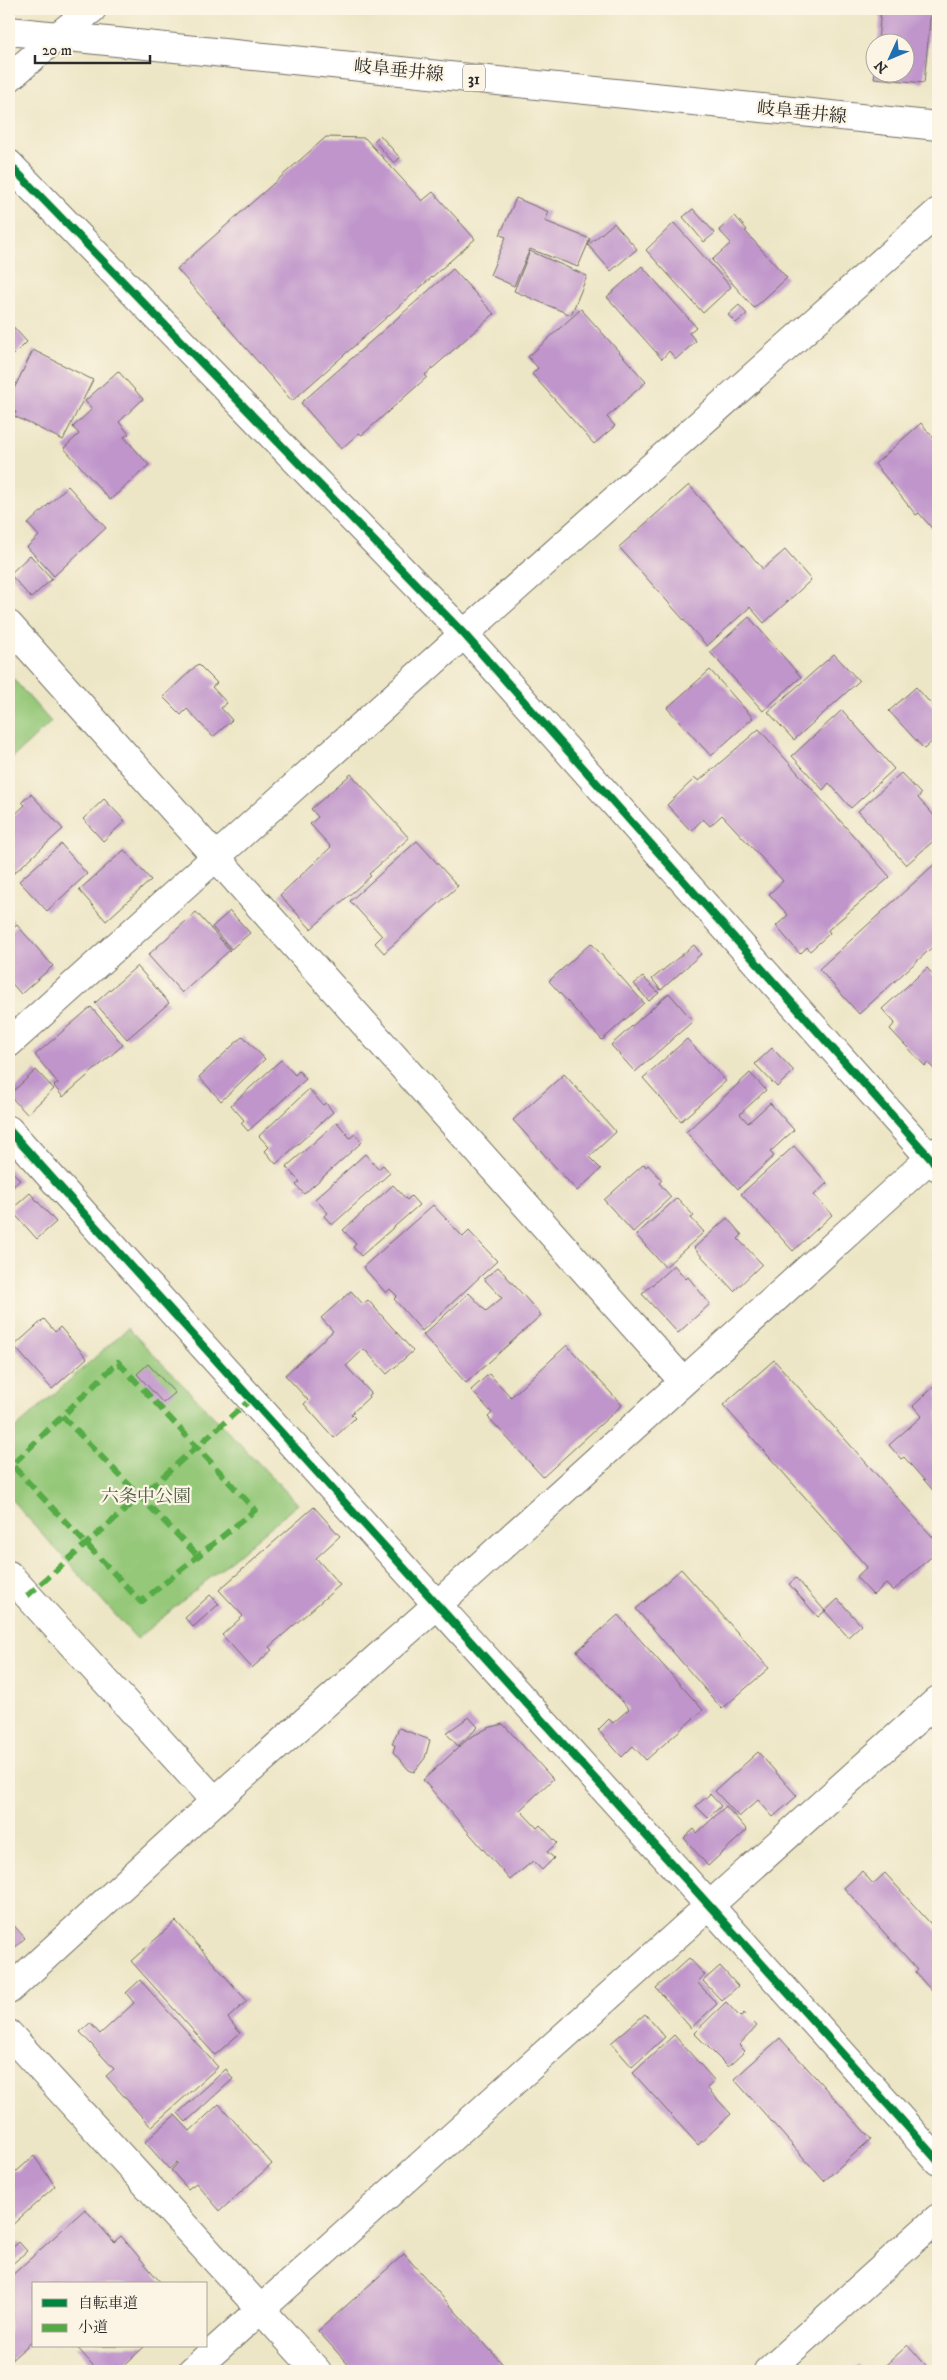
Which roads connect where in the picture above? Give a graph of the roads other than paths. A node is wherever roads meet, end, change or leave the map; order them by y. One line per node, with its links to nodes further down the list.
1 (92, 9): 3 (street)
2 (9, 31): 3 (street, 岐阜垂井線 / 31)
3 (59, 35): 4 (street); 5 (street, 岐阜垂井線 / 31)
4 (9, 78)
5 (938, 126)
6 (9, 164): 9 (street)
7 (938, 212): 9 (street)
8 (9, 625): 10 (street)
9 (464, 634): 10 (street); 13 (street)
10 (215, 858): 11 (street); 14 (street)
11 (9, 1043)
12 (9, 1130): 16 (street)
13 (936, 1159): 14 (street)
14 (683, 1381): 16 (street)
15 (9, 1575): 18 (street)
16 (438, 1604): 18 (street); 19 (street)
17 (938, 1700): 19 (street)
18 (215, 1801): 20 (street)
19 (712, 1906): 22 (street); 24 (street)
20 (9, 1990)
21 (9, 2034): 24 (street)
22 (938, 2161)
23 (938, 2218): 27 (street)
24 (261, 2309): 25 (street); 26 (street)
25 (192, 2371)
26 (317, 2371)
27 (768, 2371)

